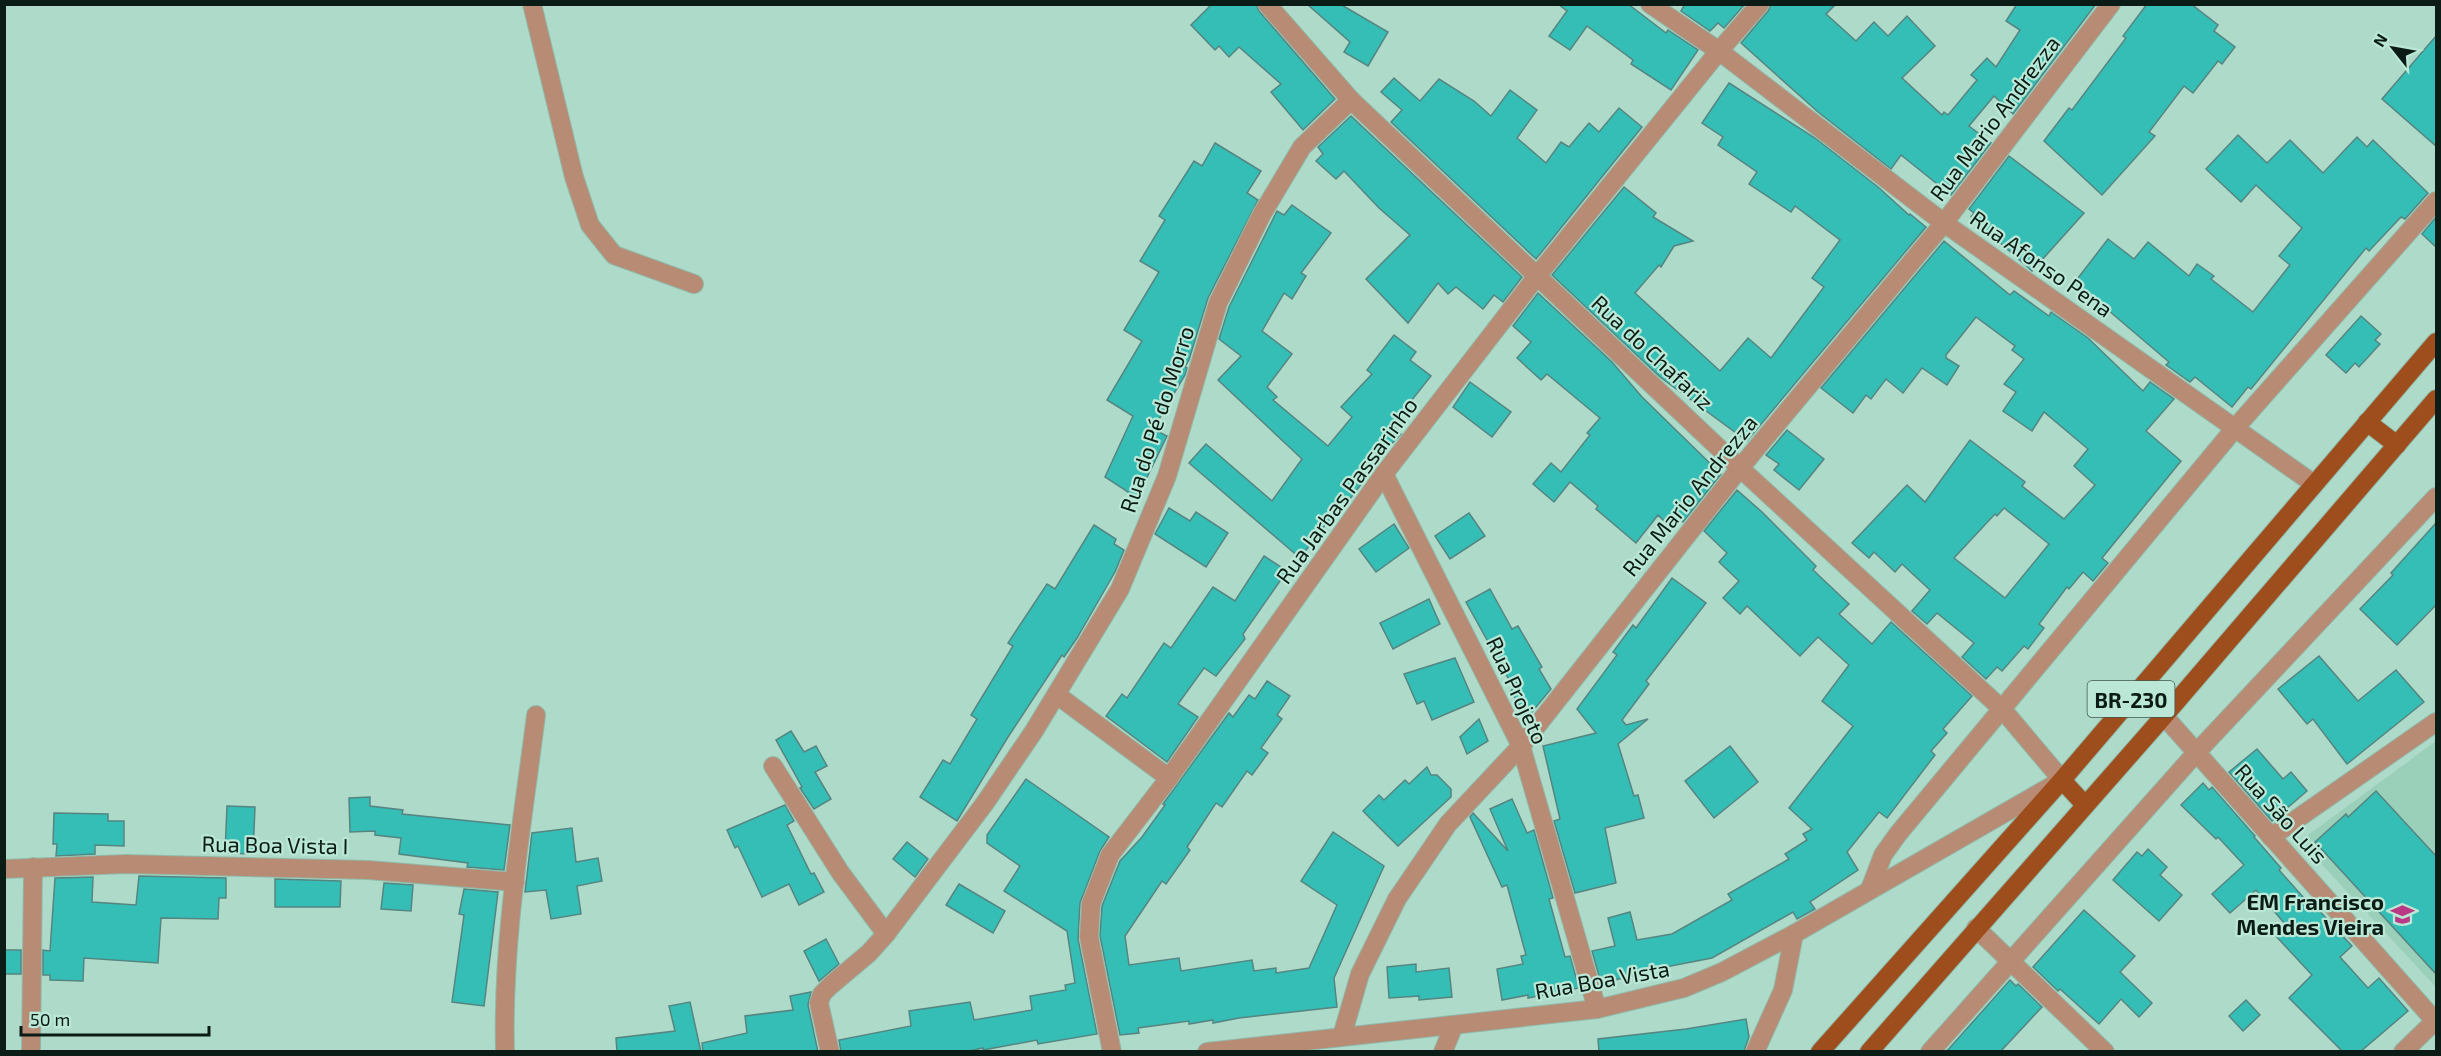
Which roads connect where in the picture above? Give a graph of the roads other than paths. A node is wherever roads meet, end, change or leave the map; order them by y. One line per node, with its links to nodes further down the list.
1 (532, 4): 11 (street)
2 (1267, 4): 7 (street, Rua do Chafariz)
3 (1650, 4): 6 (street, Rua Afonso Pena)
4 (1760, 4): 6 (street, Rua Jarbas Passarinho)
5 (2111, 4): 9 (street, Rua Mario Andrezza)
6 (1719, 51): 9 (street, Rua Afonso Pena); 10 (street, Rua Jarbas Passarinho)
7 (1351, 100): 10 (street, Rua do Chafariz); 21 (street, Rua do Pé do Morro)
8 (2436, 201): 15 (street)
9 (1944, 223): 15 (street, Rua Afonso Pena); 17 (street, Rua Mario Andrezza)
10 (1537, 276): 17 (street, Rua do Chafariz); 18 (street, Rua Jarbas Passarinho)
11 (694, 284)
12 (2436, 342): 14 (main road, BR-230)
13 (2436, 399): 16 (main road, BR-230)
14 (2367, 422): 16 (main road); 19 (main road, BR-230)
15 (2236, 428): 19 (street, Rua Afonso Pena); 22 (street)
16 (2397, 445): 24 (main road, BR-230)
17 (1740, 468): 22 (street, Rua do Chafariz); 26 (street, Rua Mario Andrezza)
18 (1384, 474): 26 (street, Rua Projeto); 29 (street, Rua Jarbas Passarinho)
19 (2314, 484): 30 (main road, BR-230)
20 (2436, 497): 27 (street)
21 (1057, 695): 29 (street); 38 (street, Rua do Pé do Morro)
22 (2003, 710): 30 (street, Rua do Chafariz); 36 (street)
23 (537, 716): 35 (street)
24 (2164, 716): 27 (street, Rua São Luis); 31 (main road, BR-230)
25 (2436, 722): 32 (street)
26 (1521, 746): 41 (street, Rua Projeto); 44 (street, Rua Mario Andrezza)
27 (2196, 753): 32 (street, Rua São Luis); 40 (street)
28 (773, 766): 38 (street)
29 (1169, 778): 48 (street, Rua Jarbas Passarinho)
30 (2062, 780): 31 (main road); 36 (street, Rua Boa Vista); 52 (main road, BR-230)
31 (2085, 805): 37 (main road, BR-230)
32 (2271, 837): 42 (street, Rua São Luis)
33 (33, 867): 34 (street, Rua Boa Vista I); 35 (street, Rua Boa Vista I); 45 (street)
34 (4, 869)
35 (515, 882): 46 (street)
36 (1870, 889): 39 (street, Rua Boa Vista)
37 (1977, 928): 40 (street); 53 (main road, BR-230)
38 (886, 934): 47 (street, Rua do Pé do Morro)
39 (1794, 934): 41 (street, Rua Boa Vista); 51 (street)
40 (2012, 960): 54 (street); 55 (street)
41 (1597, 1009): 43 (street, Rua Boa Vista)
42 (2436, 1021): 56 (street)
43 (1454, 1025): 44 (street, Rua Boa Vista); 50 (street)
44 (1342, 1036): 49 (street, Rua Boa Vista)
45 (31, 1052)
46 (505, 1052)
47 (830, 1052)
48 (1112, 1052)
49 (1207, 1052)
50 (1443, 1052)
51 (1755, 1052)
52 (1820, 1052)
53 (1869, 1052)
54 (1930, 1052)
55 (2105, 1052)
56 (2403, 1052)

